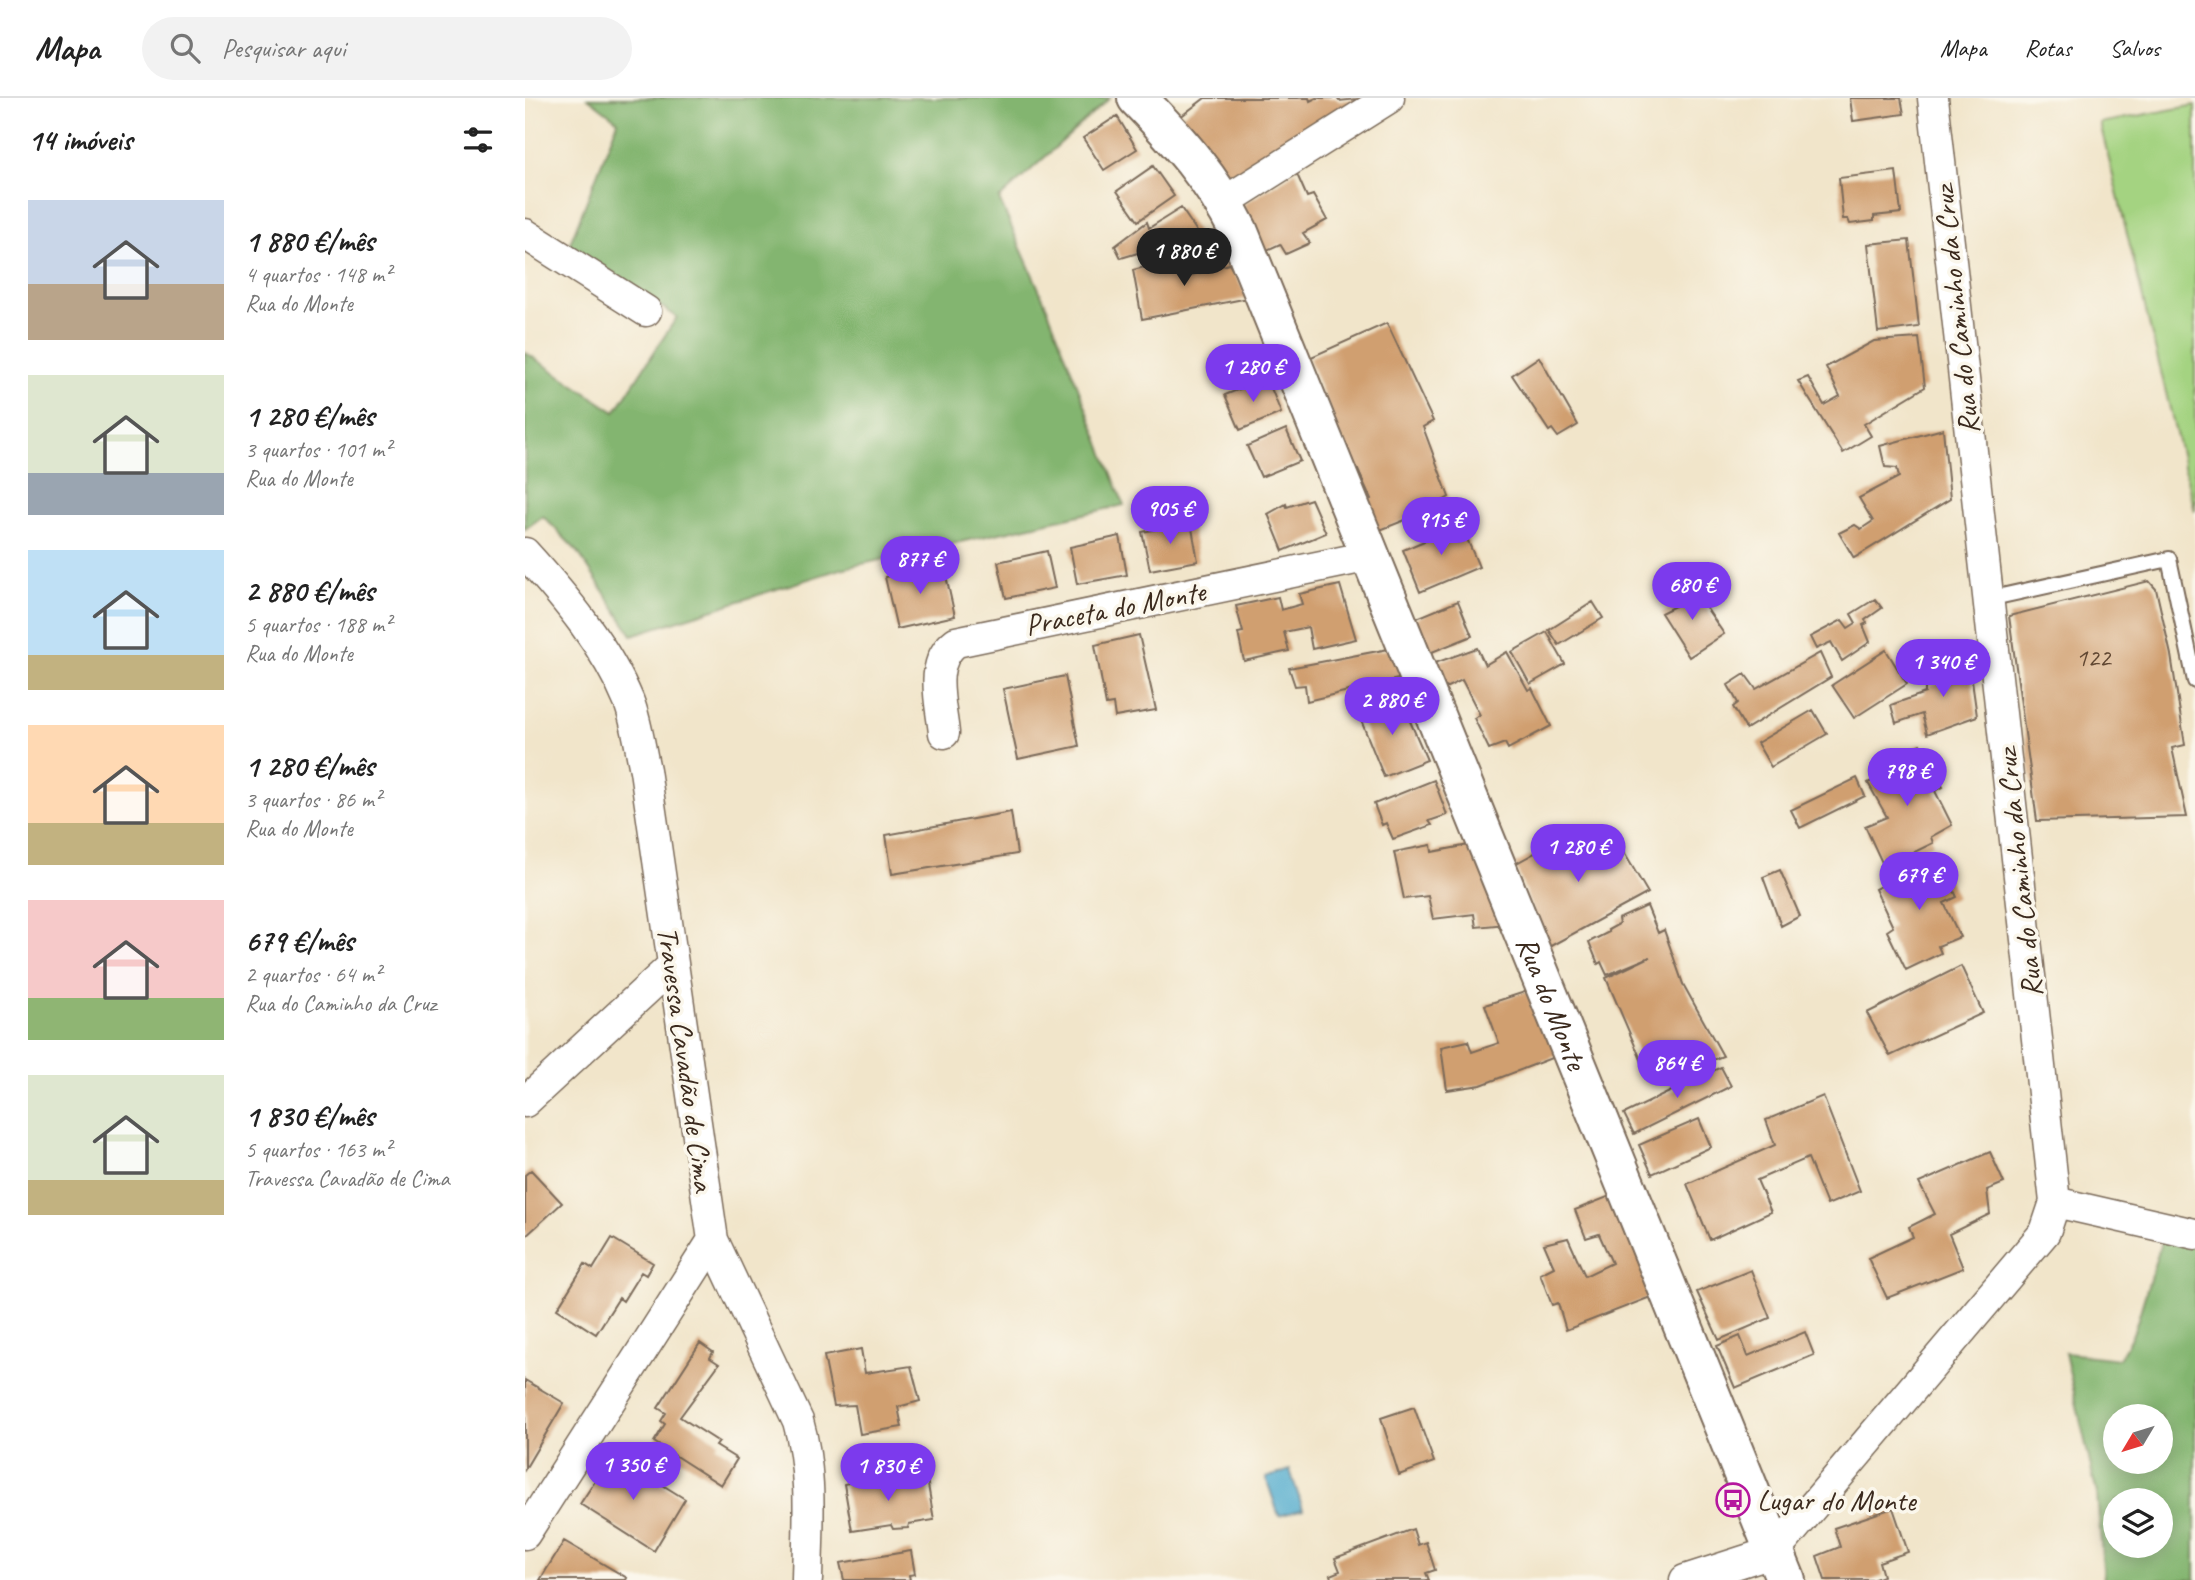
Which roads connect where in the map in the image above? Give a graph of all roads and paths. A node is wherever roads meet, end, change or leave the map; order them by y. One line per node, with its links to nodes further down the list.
1 (1137, 98): 4 (street, Rua do Monte)
2 (1389, 98): 4 (street)
3 (1933, 98): 9 (street, Rua do Caminho da Cruz)
4 (1224, 202): 8 (street, Rua do Monte)
5 (525, 234): 6 (street)
6 (646, 311)
7 (525, 553): 12 (street, Travessa Cavadão de Cima)
8 (1370, 556): 11 (street, Praceta do Monte); 18 (street, Rua do Monte)
9 (1988, 599): 10 (lane); 14 (street, Rua do Caminho da Cruz)
10 (2195, 681)
11 (944, 733)
12 (671, 967): 13 (street); 16 (street, Travessa Cavadão de Cima)
13 (525, 1102)
14 (2055, 1202): 15 (street); 18 (street, Rua do Caminho da Cruz)
15 (2195, 1234)
16 (713, 1240): 17 (street); 19 (street, Travessa Cavadão de Cima)
17 (525, 1534)
18 (1780, 1566): 20 (street)
19 (807, 1580)
20 (1685, 1580)

